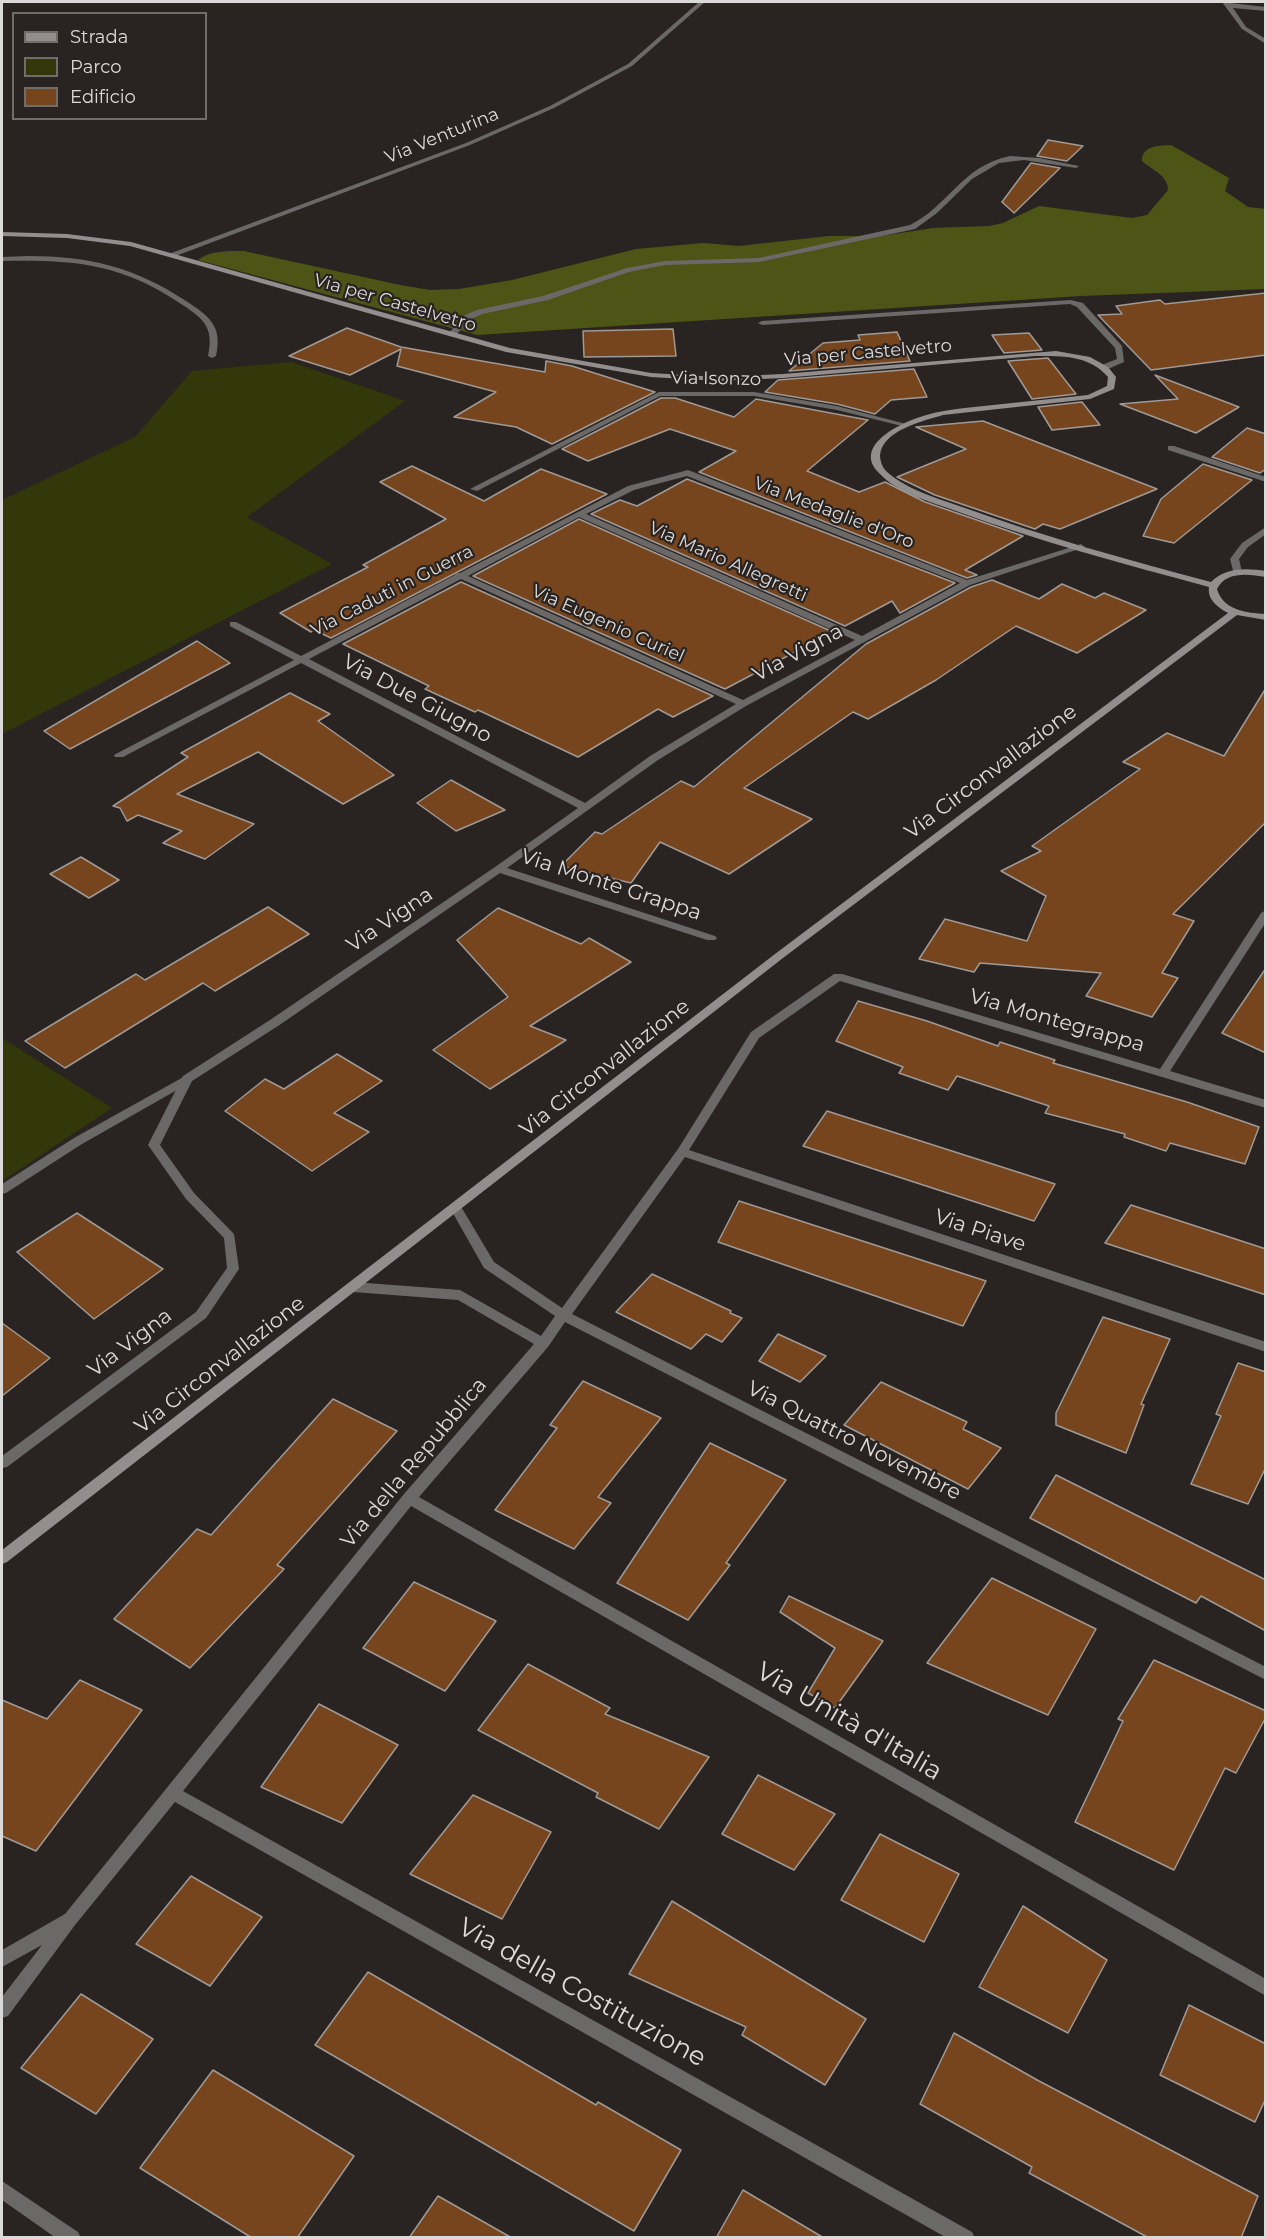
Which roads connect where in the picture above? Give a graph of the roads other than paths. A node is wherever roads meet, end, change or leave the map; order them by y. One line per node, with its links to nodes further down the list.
1 (702, 2): 7 (street, Via Venturina)
2 (1227, 4): 3 (street); 4 (street)
3 (1266, 9)
4 (1266, 42)
5 (1076, 166): 10 (street)
6 (2, 234): 7 (street, Via per Castelvetro)
7 (170, 255): 10 (street, Via per Castelvetro)
8 (2, 259): 11 (street)
9 (762, 323): 12 (street)
10 (451, 335): 12 (street, Via per Castelvetro)
11 (212, 356)
12 (1106, 367): 13 (street)
13 (906, 425): 17 (street, Via Isonzo); 20 (street)
14 (1171, 448): 16 (street)
15 (688, 474): 18 (street, Via Caduti in Guerra); 24 (street, Via Medaglie d'Oro)
16 (1266, 480)
17 (474, 489)
18 (579, 513): 23 (street, Via Caduti in Guerra); 29 (street, Via Mario Allegretti)
19 (1266, 530): 21 (street)
20 (1081, 547): 24 (street, Via Vigna); 25 (street)
21 (1237, 572): 22 (street); 25 (street)
22 (1266, 574)
23 (459, 575): 30 (street, Via Caduti in Guerra); 31 (street, Via Eugenio Curiel)
24 (967, 583): 29 (street, Via Vigna)
25 (1213, 585): 26 (street)
26 (1234, 612): 27 (street); 43 (street, Via Circonvallazione)
27 (1266, 616)
28 (232, 624): 30 (street, Via Due Giugno)
29 (864, 640): 31 (street, Via Vigna)
30 (299, 658): 32 (street, Via Caduti in Guerra); 33 (street, Via Due Giugno)
31 (743, 704): 33 (street, Via Vigna)
32 (119, 755)
33 (585, 807): 34 (street, Via Vigna)
34 (499, 869): 36 (street, Via Monte Grappa); 39 (street, Via Vigna)
35 (1266, 913): 38 (street)
36 (711, 938)
37 (838, 977): 38 (street, Via Montegrappa); 41 (street, Via della Repubblica)
38 (1163, 1073): 40 (street, Via Montegrappa)
39 (187, 1079): 42 (street); 48 (street, Via Vigna)
40 (1266, 1104)
41 (682, 1152): 45 (street, Via della Repubblica); 47 (street, Via Piave)
42 (2, 1190)
43 (456, 1208): 44 (street, Via Circonvallazione); 45 (street, Via Quattro Novembre)
44 (353, 1287): 46 (street); 50 (street, Via Circonvallazione)
45 (563, 1315): 46 (street, Via della Repubblica); 51 (street, Via Quattro Novembre)
46 (543, 1343): 49 (street, Via della Repubblica)
47 (1266, 1347)
48 (2, 1463)
49 (409, 1498): 52 (street, Via della Repubblica); 55 (street, Via Unità d'Italia)
50 (2, 1558)
51 (1266, 1674)
52 (173, 1793): 53 (street, Via della Repubblica); 59 (street, Via della Costituzione)
53 (71, 1919): 54 (street, Via della Repubblica); 56 (street)
54 (2, 1959)
55 (1266, 1988)
56 (2, 2010)
57 (2, 2190): 58 (street)
58 (72, 2238)
59 (966, 2238)

